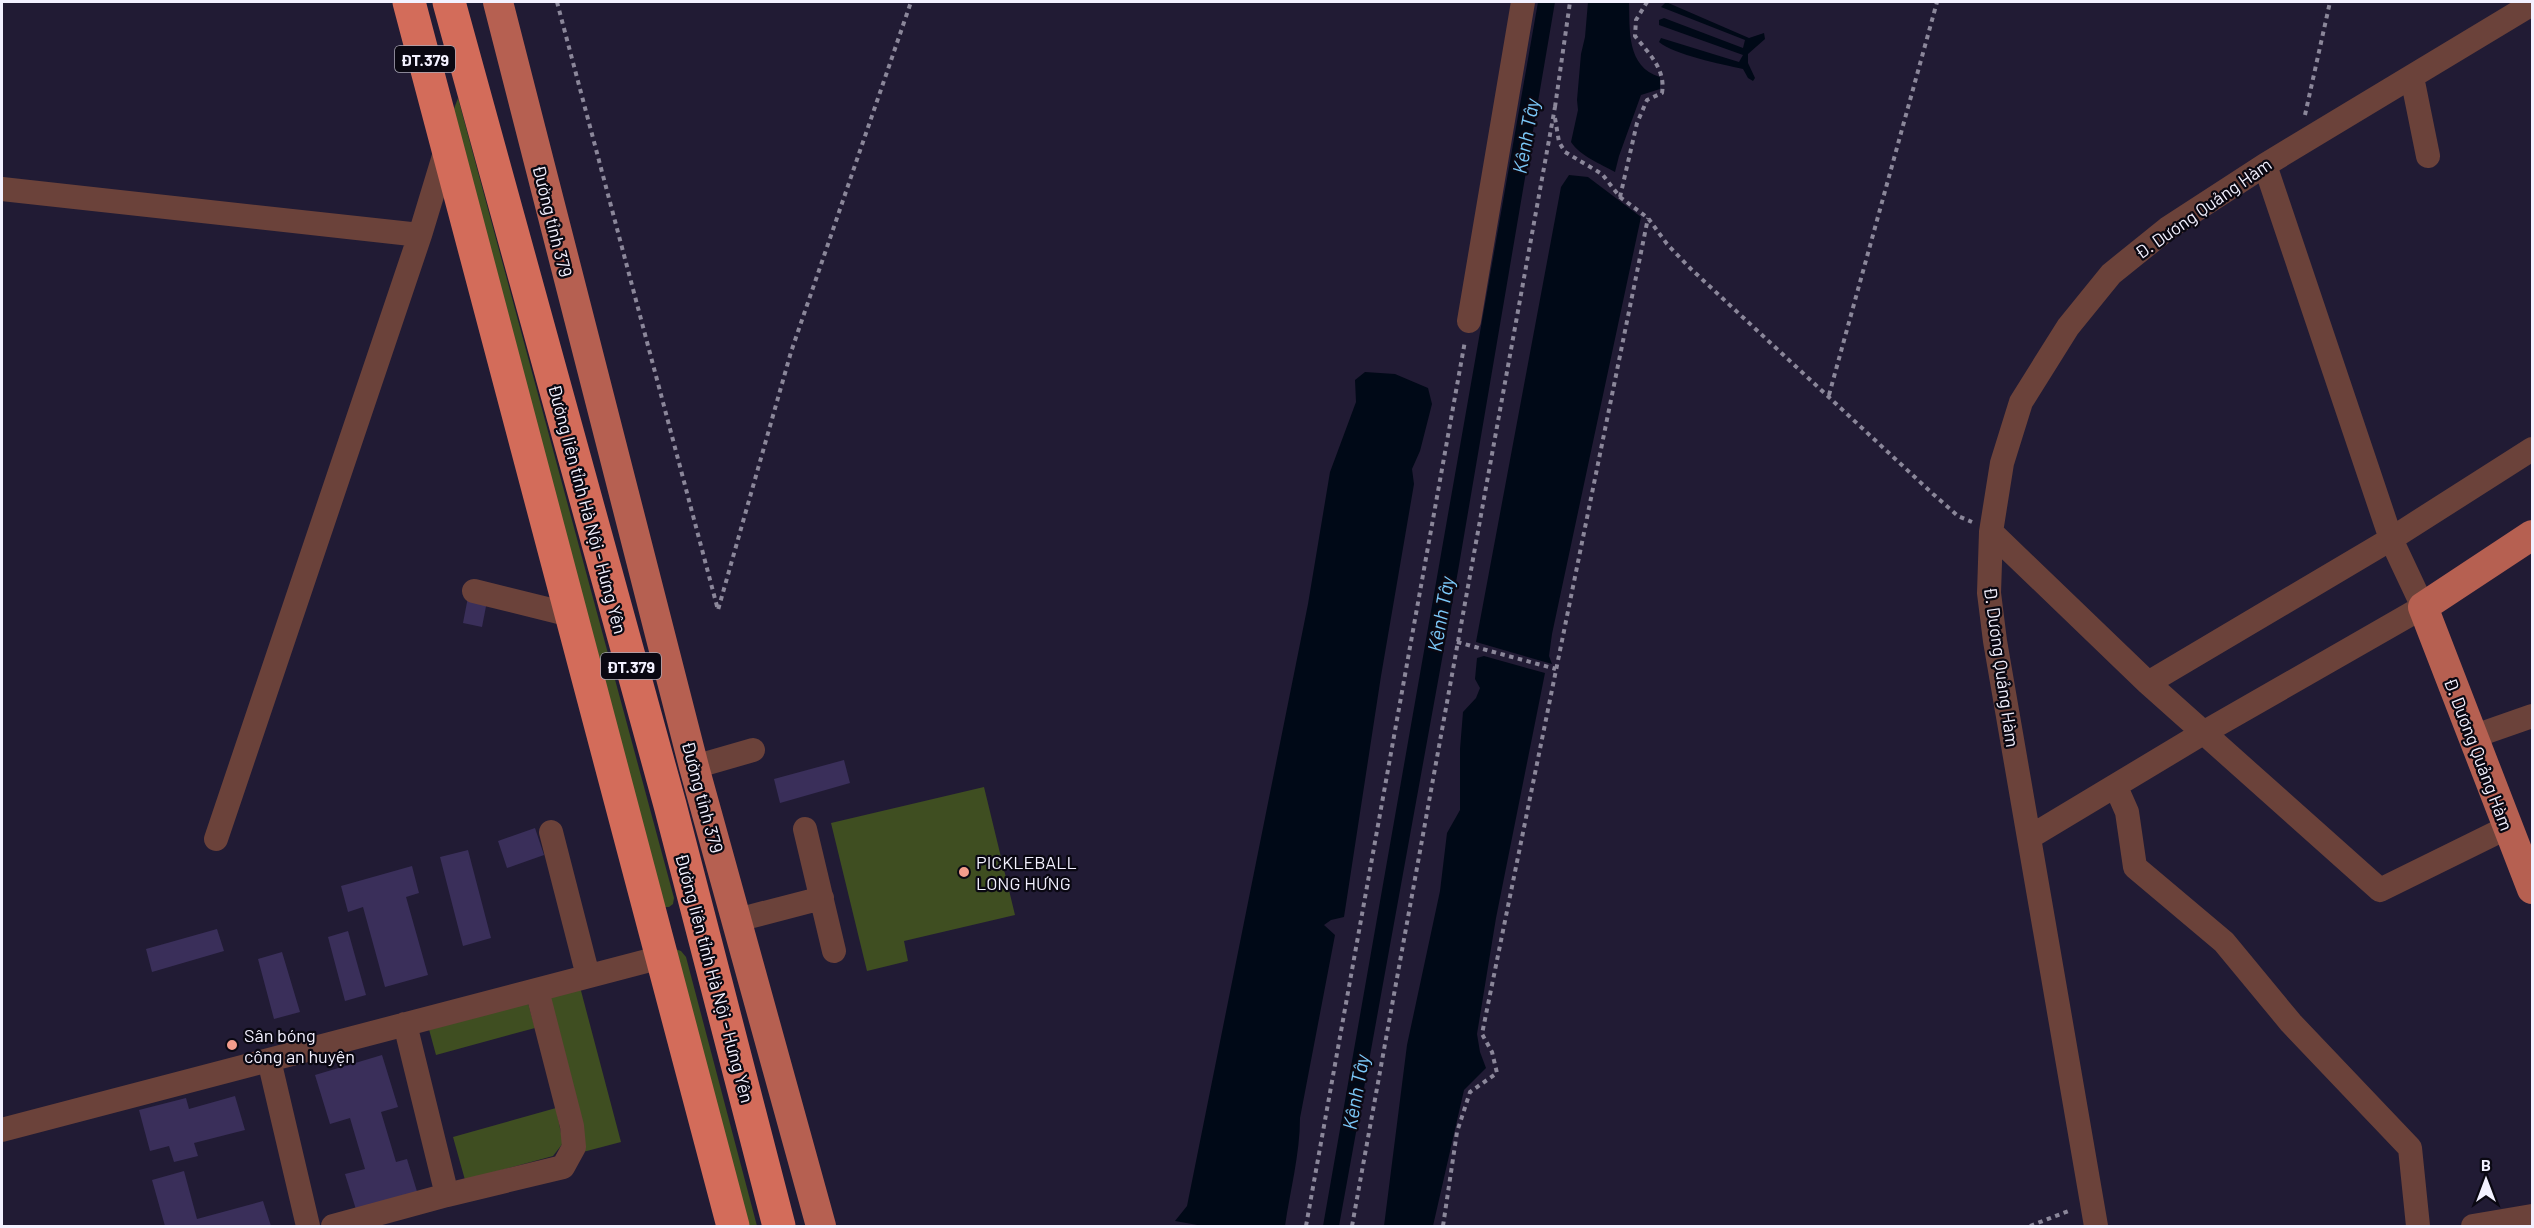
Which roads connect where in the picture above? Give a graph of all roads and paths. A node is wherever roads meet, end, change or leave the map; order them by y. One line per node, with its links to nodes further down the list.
1 (410, 2): 16 (highway, ĐT.379)
2 (449, 2): 14 (highway, Đường liên tỉnh Hà Nội - Hưng Yên / ĐT.379)
3 (498, 2): 12 (main road, Đường tỉnh 379)
4 (557, 2): 5 (path)
5 (911, 2)
6 (1523, 2): 24 (street)
7 (1570, 2): 15 (path)
8 (1647, 2): 21 (path)
9 (1937, 2): 27 (path)
10 (2331, 2): 17 (path)
11 (2532, 4): 13 (street, Đ. Dương Quảng Hàm)
12 (516, 75): 14 (main road); 25 (main road, Đường tỉnh 379)
13 (2412, 77): 17 (street, Đ. Dương Quảng Hàm); 18 (street)
14 (474, 98): 26 (highway, Đường liên tỉnh Hà Nội - Hưng Yên / ĐT.379)
15 (1555, 106): 21 (path); 35 (path)
16 (443, 131): 23 (street); 34 (highway, ĐT.379)
17 (2298, 145): 19 (street, Đ. Dương Quảng Hàm)
18 (2428, 156)
19 (2265, 165): 29 (street, Đ. Dương Quảng Hàm); 31 (street)
20 (2, 189): 23 (street)
21 (1620, 197): 22 (path)
22 (1648, 218): 27 (path); 36 (path)
23 (420, 235): 49 (street)
24 (1469, 321): 69 (path)
25 (591, 366): 26 (main road); 42 (main road, Đường tỉnh 379)
26 (551, 377): 43 (highway, Đường liên tỉnh Hà Nội - Hưng Yên / ĐT.379)
27 (1829, 395): 29 (path)
28 (2532, 449): 31 (street)
29 (1991, 532): 37 (street); 48 (street, Đ. Dương Quảng Hàm)
30 (2532, 535): 33 (main road)
31 (2391, 539): 33 (street); 37 (street)
32 (474, 591): 34 (street)
33 (2423, 607): 39 (street); 40 (main road, Đ. Dương Quảng Hàm)
34 (571, 615): 54 (highway, ĐT.379)
35 (1457, 642): 36 (path); 70 (path)
36 (1556, 669): 71 (path)
37 (2148, 683): 39 (street)
38 (2532, 716): 40 (street)
39 (2203, 733): 44 (street); 45 (street)
40 (2472, 737): 45 (main road, Đ. Dương Quảng Hàm)
41 (753, 750): 42 (street)
42 (694, 767): 43 (main road); 52 (main road, Đường tỉnh 379)
43 (662, 776): 53 (highway, Đường liên tỉnh Hà Nội - Hưng Yên / ĐT.379)
44 (2116, 787): 48 (street); 74 (street)
45 (2508, 827): 50 (main road, Đ. Dương Quảng Hàm)
46 (805, 828): 51 (street)
47 (551, 832): 56 (street)
48 (2030, 837): 62 (street, Đ. Dương Quảng Hàm)
49 (216, 839)
50 (2532, 889)
51 (822, 898): 52 (street); 55 (street)
52 (737, 920): 53 (main road); 68 (main road, Đường tỉnh 379)
53 (700, 923): 54 (highway); 67 (highway, Đường liên tỉnh Hà Nội - Hưng Yên / ĐT.379)
54 (658, 942): 56 (street); 66 (highway, ĐT.379)
55 (834, 951)
56 (588, 976): 57 (street)
57 (537, 990): 58 (street); 61 (street)
58 (405, 1024): 59 (street); 61 (street)
59 (269, 1060): 60 (street); 64 (street)
60 (2, 1130)
61 (447, 1194): 65 (street)
62 (2092, 1202): 72 (path); 73 (street, Đ. Dương Quảng Hàm)
63 (2532, 1216): 75 (street)
64 (308, 1227)
65 (333, 1227)
66 (733, 1227)
67 (779, 1227)
68 (821, 1227)
69 (1306, 1227)
70 (1352, 1227)
71 (1443, 1227)
72 (2030, 1227)
73 (2096, 1227)
74 (2418, 1227)
75 (2473, 1227)

